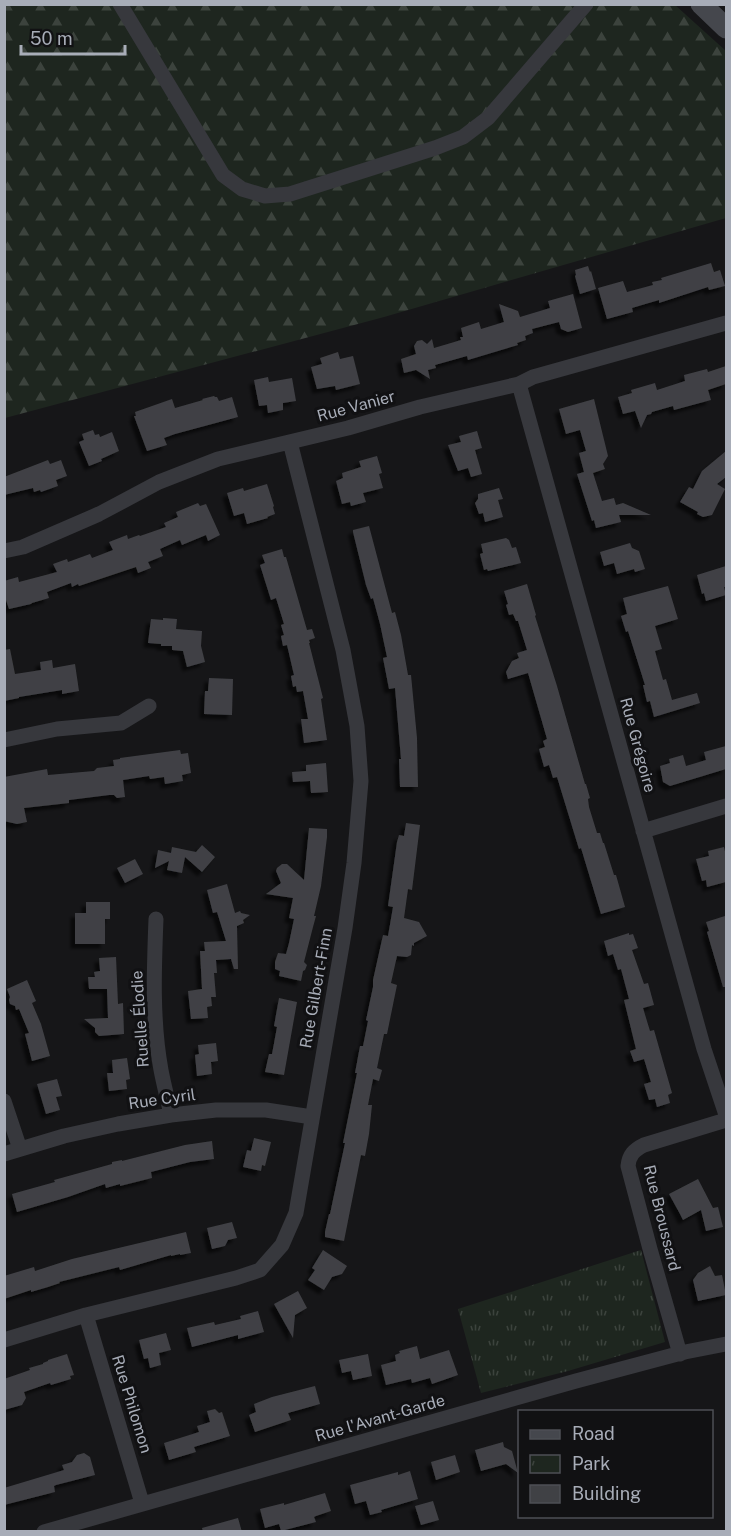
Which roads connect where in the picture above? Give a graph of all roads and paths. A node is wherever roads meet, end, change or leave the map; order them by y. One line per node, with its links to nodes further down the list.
1 (120, 4): 2 (street)
2 (586, 4)
3 (701, 4): 4 (street)
4 (726, 28)
5 (726, 323): 6 (street, Rue Vanier)
6 (519, 384): 7 (street, Rue Vanier); 12 (street, Rue Grégoire)
7 (290, 442): 8 (street, Rue Vanier); 17 (street, Rue Gilbert-Finn)
8 (4, 551)
9 (149, 706): 10 (street)
10 (4, 740)
11 (726, 806): 12 (street)
12 (643, 831): 16 (street, Rue Grégoire)
13 (156, 919): 15 (street, Ruelle Élodie)
14 (4, 1101): 19 (street)
15 (171, 1115): 17 (street, Rue Cyril); 19 (street, Rue Cyril)
16 (726, 1115)
17 (312, 1117): 21 (street, Rue Gilbert-Finn)
18 (726, 1120): 24 (street, Rue Broussard)
19 (20, 1149): 20 (street, Rue Cyril)
20 (4, 1154)
21 (86, 1315): 22 (street, Rue Gilbert-Finn); 25 (street, Rue Philomon)
22 (4, 1340)
23 (726, 1344): 24 (street, Rue l'Avant-Garde)
24 (680, 1354): 25 (street, Rue l'Avant-Garde)
25 (142, 1503): 26 (street, Rue l'Avant-Garde)
26 (44, 1532)

